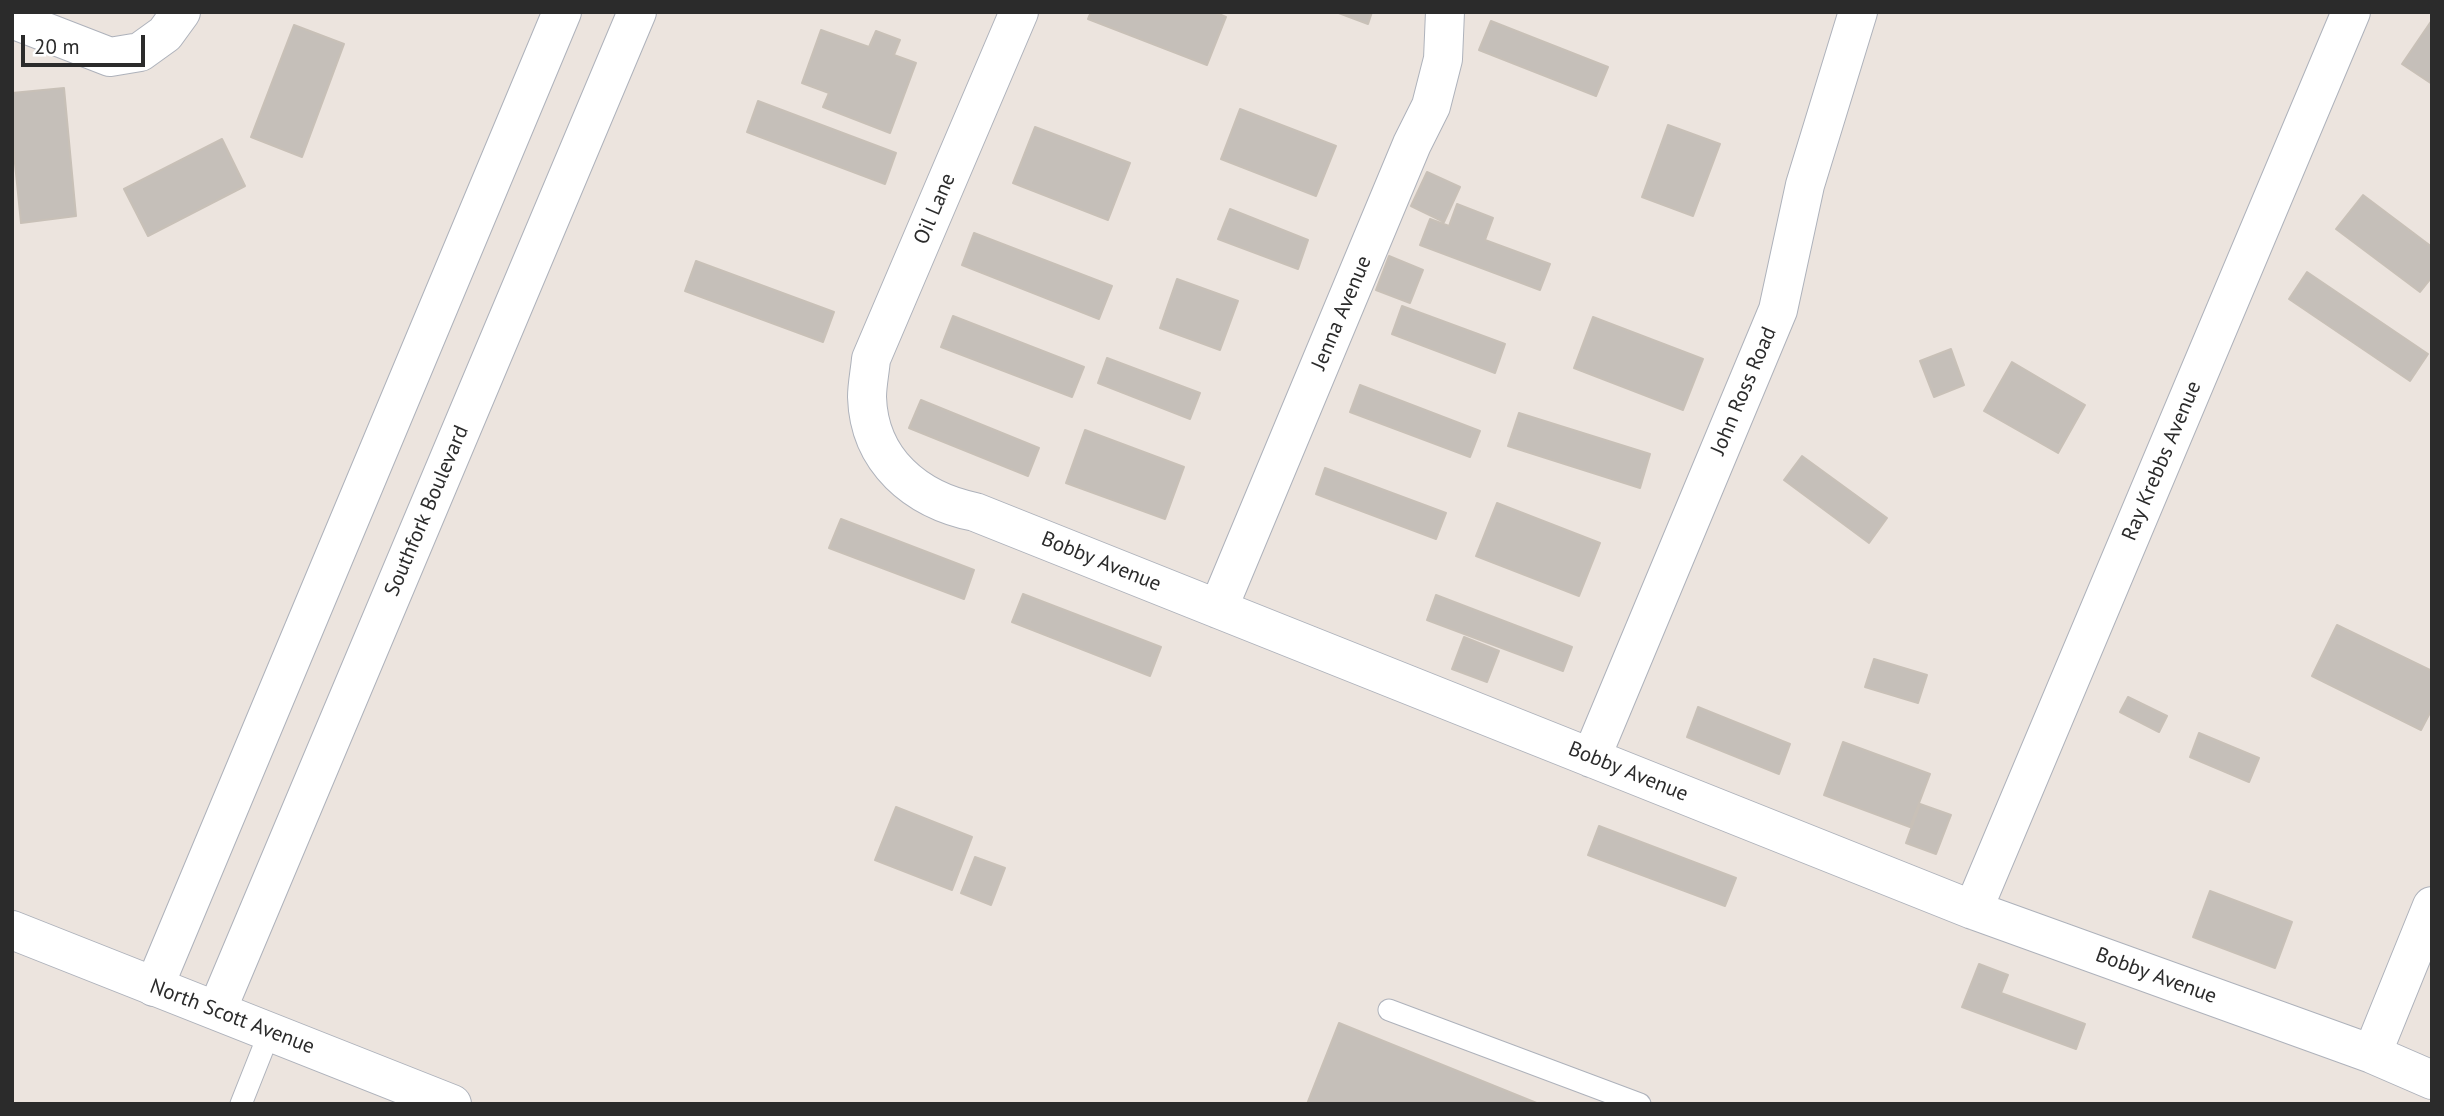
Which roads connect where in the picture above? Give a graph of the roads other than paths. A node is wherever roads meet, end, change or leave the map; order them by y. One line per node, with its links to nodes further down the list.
1 (181, 12): 8 (street)
2 (562, 12): 15 (street)
3 (637, 12): 16 (street, Southfork Boulevard)
4 (1018, 12): 9 (street, Oil Lane)
5 (1445, 12): 10 (street, Jenna Avenue)
6 (1858, 12): 11 (street, John Ross Road)
7 (2351, 12): 13 (street, Ray Krebbs Avenue)
8 (12, 19)
9 (868, 410): 10 (street, Bobby Avenue)
10 (1218, 609): 11 (street, Bobby Avenue)
11 (1591, 758): 13 (street, Bobby Avenue)
12 (2432, 906): 19 (street)
13 (1973, 909): 19 (street, Bobby Avenue)
14 (12, 930): 15 (street, North Scott Avenue)
15 (154, 987): 16 (street, North Scott Avenue)
16 (217, 1010): 18 (street, North Scott Avenue)
17 (1389, 1010): 23 (lane)
18 (270, 1031): 21 (lane); 22 (street, North Scott Avenue)
19 (2372, 1054): 20 (street, Bobby Avenue)
20 (2432, 1080)
21 (241, 1104)
22 (452, 1104)
23 (1640, 1104)

